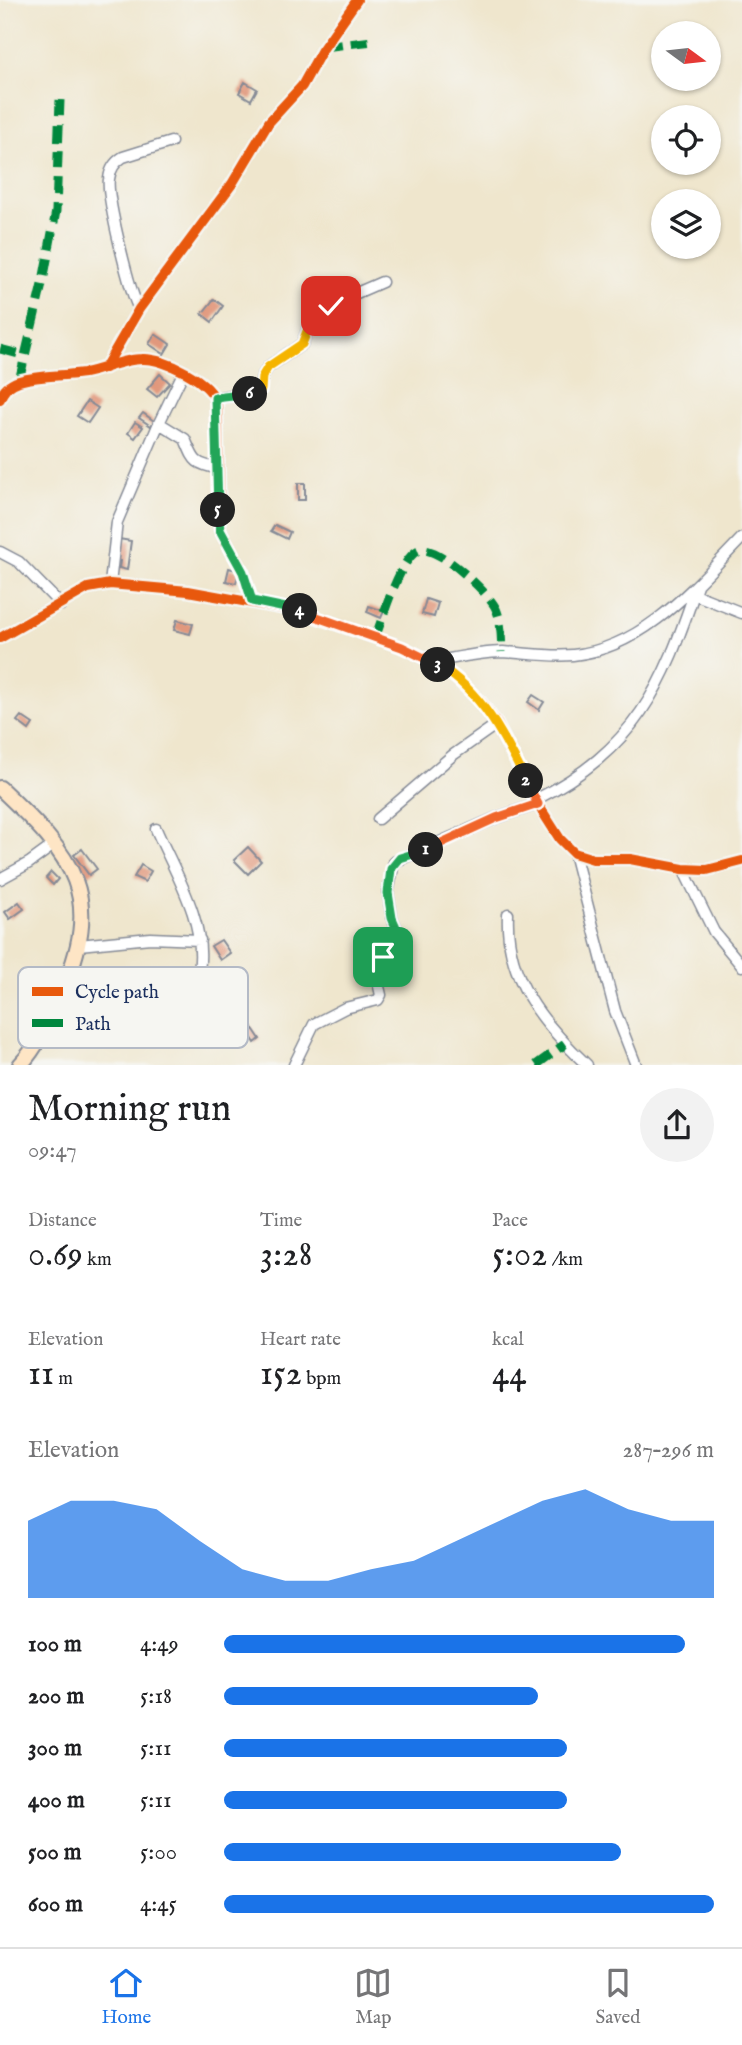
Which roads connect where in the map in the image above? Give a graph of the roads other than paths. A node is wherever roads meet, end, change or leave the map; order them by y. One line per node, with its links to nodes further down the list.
1 (357, 0): 4 (street)
2 (171, 142): 4 (street)
3 (382, 282): 8 (street)
4 (139, 309): 5 (street)
5 (105, 368): 6 (street); 7 (street)
6 (184, 371): 8 (street); 9 (street)
7 (0, 398)
8 (215, 398): 10 (street)
9 (159, 423): 10 (street); 13 (street)
10 (219, 468): 15 (street)
11 (742, 538): 14 (street)
12 (0, 552): 16 (street)
13 (110, 584): 15 (street); 16 (street)
14 (696, 589): 17 (street); 19 (street); 22 (street)
15 (252, 601): 19 (street)
16 (61, 605): 18 (street)
17 (742, 613)
18 (0, 638)
19 (433, 662): 20 (street)
20 (496, 724): 22 (street); 23 (street)
21 (0, 788): 25 (main road)
22 (536, 802): 26 (street); 38 (street)
23 (379, 819)
24 (156, 829): 31 (street)
25 (55, 844): 29 (street); 32 (main road)
26 (574, 853): 28 (street); 40 (street)
27 (742, 861): 28 (street)
28 (684, 869): 33 (street)
29 (0, 879)
30 (509, 914): 39 (street)
31 (200, 940): 32 (street); 35 (street)
32 (79, 945): 34 (main road)
33 (742, 966)
34 (70, 967)
35 (199, 967)
36 (31, 1048): 37 (main road)
37 (20, 1065)
38 (294, 1065)
39 (587, 1065)
40 (636, 1065)

